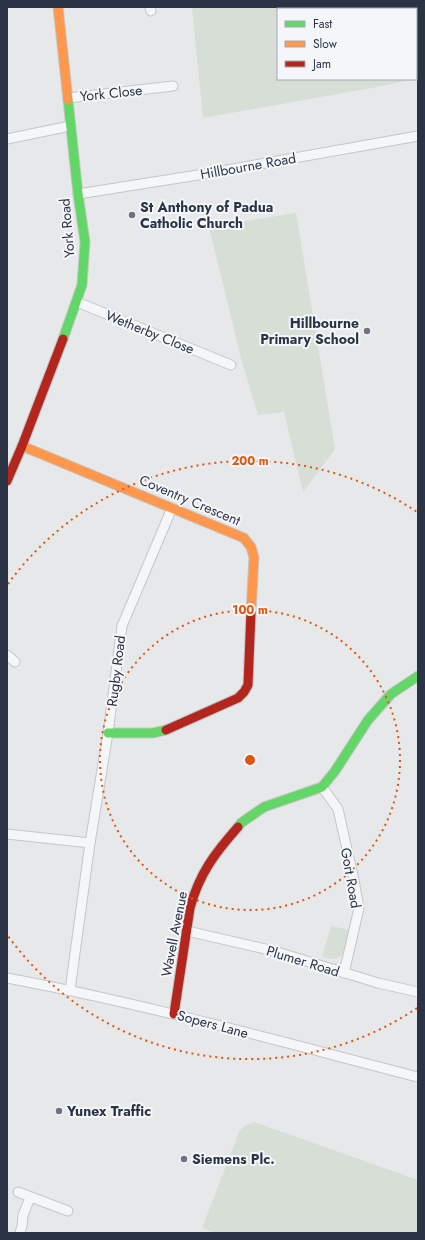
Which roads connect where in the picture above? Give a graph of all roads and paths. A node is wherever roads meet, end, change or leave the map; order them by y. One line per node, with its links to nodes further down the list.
1 (58, 7): 3 (street, York Road)
2 (173, 86): 3 (street, York Close)
3 (68, 98): 4 (street, York Road)
4 (70, 126): 6 (street); 7 (street, York Road)
5 (418, 136): 7 (street, Hillbourne Road)
6 (7, 139)
7 (78, 194): 8 (street, York Road)
8 (77, 302): 9 (street, Wetherby Close); 10 (street, York Road)
9 (225, 366)
10 (22, 446): 11 (street, York Road); 12 (street, Coventry Crescent)
11 (7, 481)
12 (172, 508): 16 (street, Rugby Road); 16 (street, Coventry Crescent)
13 (7, 655): 14 (street)
14 (15, 662)
15 (418, 676): 17 (street)
16 (108, 733): 19 (street, Rugby Road)
17 (322, 787): 20 (street, Wavell Avenue); 21 (street, Gort Road)
18 (7, 834): 19 (street)
19 (90, 843): 23 (street, Rugby Road)
20 (187, 931): 21 (street, Plumer Road); 25 (street, Wavell Avenue)
21 (344, 973): 24 (street, Plumer Road)
22 (7, 978): 23 (street, Sopers Lane)
23 (70, 990): 25 (street, Sopers Lane)
24 (418, 992)
25 (174, 1014): 26 (street, Sopers Lane)
26 (418, 1077)
27 (18, 1192): 28 (street)
28 (30, 1198): 29 (street); 30 (street)
29 (68, 1211)
30 (20, 1233)

